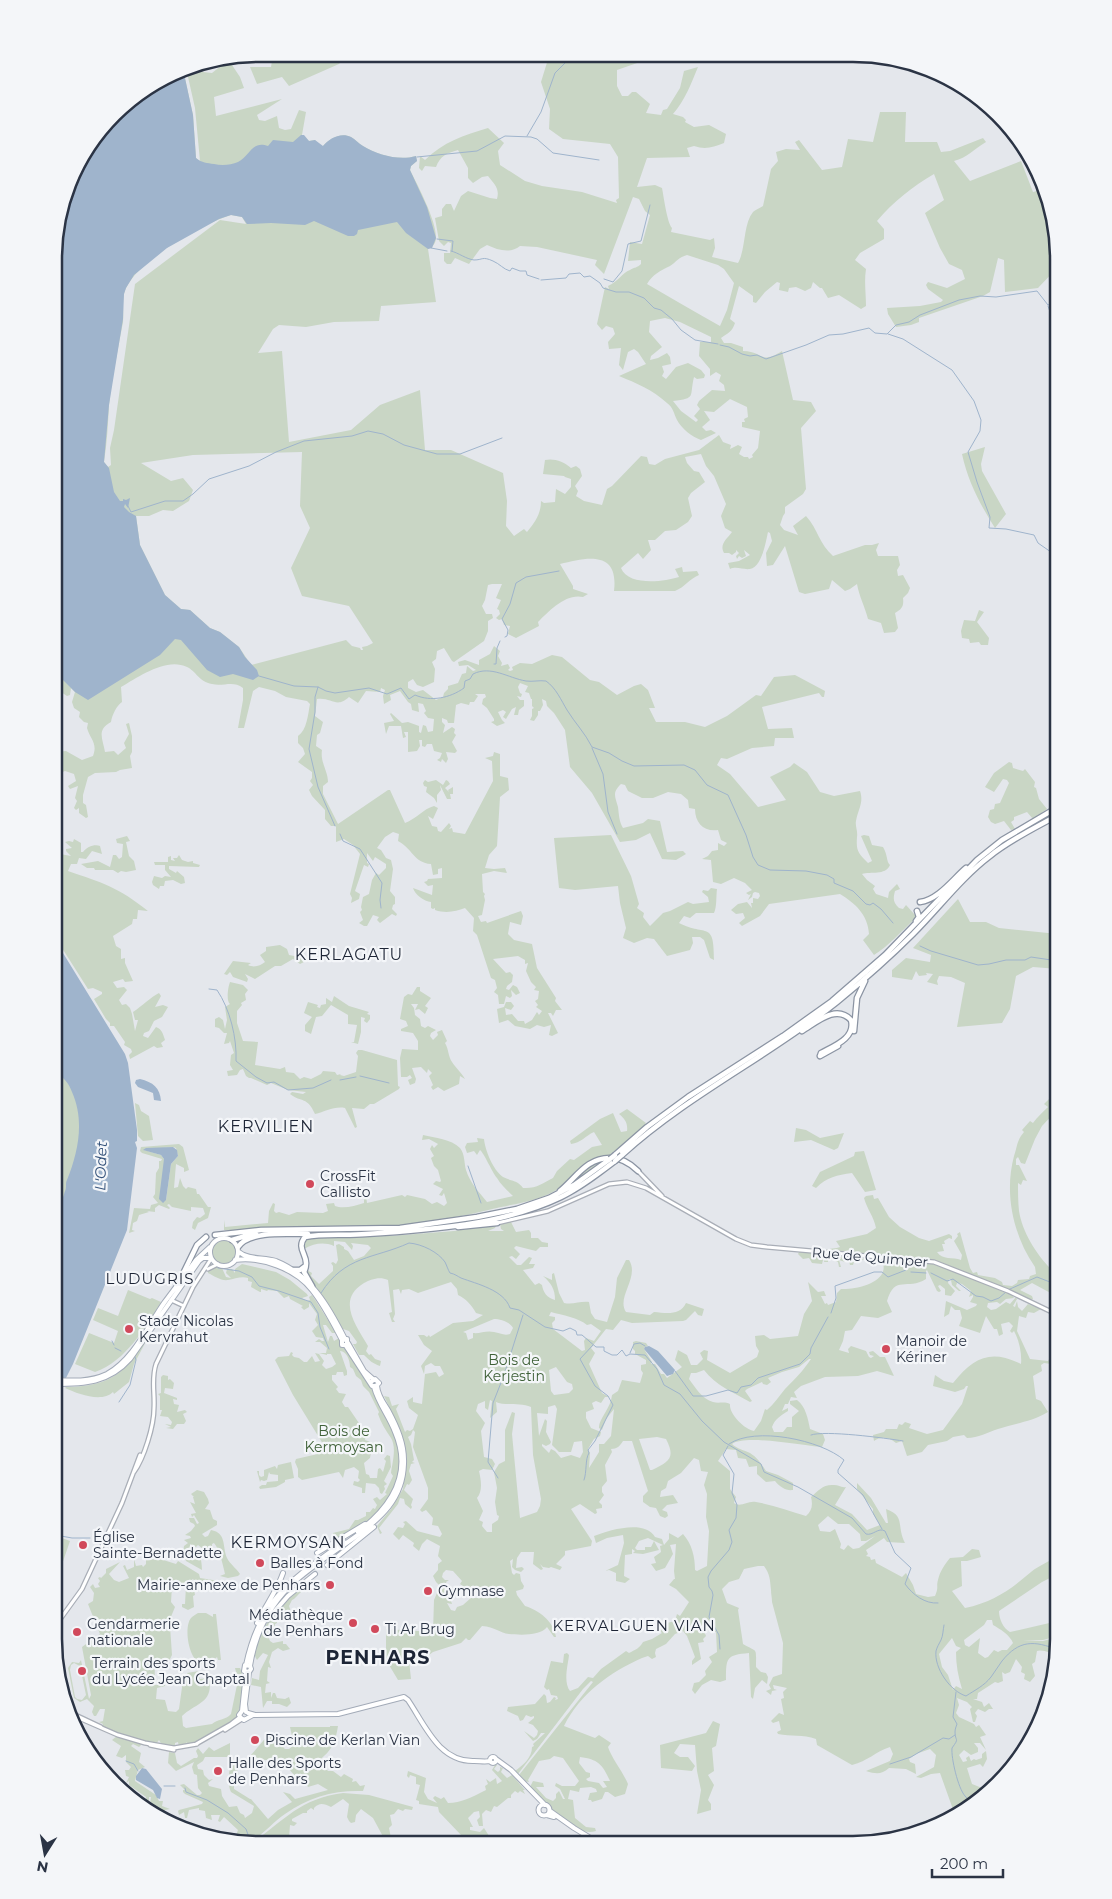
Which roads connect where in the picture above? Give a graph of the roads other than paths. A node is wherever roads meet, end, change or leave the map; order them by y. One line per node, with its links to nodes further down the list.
1 (1050, 811): 3 (highway)
2 (1050, 820): 7 (highway)
3 (977, 860): 4 (highway); 6 (highway)
4 (920, 902)
5 (917, 911): 6 (highway)
6 (908, 932): 9 (highway)
7 (871, 974): 8 (highway); 8 (highway)
8 (791, 1035): 9 (highway, bridge)
9 (613, 1158): 11 (highway); 14 (highway)
10 (638, 1171): 11 (highway); 12 (main road)
11 (553, 1196): 15 (highway)
12 (667, 1200): 13 (main road); 34 (main road, Rue de Quimper)
13 (497, 1223): 14 (highway)
14 (442, 1227): 16 (highway)
15 (290, 1230): 18 (highway); 20 (highway)
16 (380, 1233): 17 (highway); 21 (highway)
17 (284, 1234): 21 (highway); 23 (highway)
18 (215, 1235)
19 (206, 1237): 30 (highway)
20 (232, 1240): 22 (main road); 23 (main road)
21 (301, 1242): 26 (highway)
22 (210, 1247): 24 (main road); 30 (main road)
23 (238, 1249): 25 (main road); 28 (main road)
24 (211, 1259): 27 (main road); 29 (main road); 32 (main road)
25 (235, 1260): 27 (main road); 35 (main road)
26 (306, 1263): 28 (highway); 31 (highway)
27 (218, 1264): 29 (main road)
28 (293, 1270): 31 (main road)
29 (199, 1278): 33 (main road)
30 (178, 1284): 37 (main road)
31 (312, 1286): 35 (main road)
32 (171, 1300): 33 (main road); 37 (main road)
33 (184, 1306): 45 (main road)
34 (1050, 1312)
35 (345, 1342): 38 (main road)
36 (62, 1382): 37 (main road)
37 (72, 1382)
38 (374, 1384): 39 (main road); 40 (main road)
39 (381, 1517): 42 (main road); 46 (main road)
40 (372, 1521): 41 (main road); 47 (main road)
41 (317, 1553)
42 (327, 1565)
43 (283, 1573): 47 (main road)
44 (315, 1574): 46 (main road)
45 (62, 1616)
46 (262, 1625): 48 (main road)
47 (254, 1638): 48 (main road)
48 (248, 1665): 49 (main road); 49 (main road)
49 (247, 1672): 50 (main road)
50 (246, 1713): 53 (main road); 53 (main road); 55 (main road)
51 (78, 1715): 54 (main road)
52 (79, 1718): 54 (main road)
53 (241, 1718): 54 (main road)
54 (106, 1730)
55 (521, 1781): 56 (main road); 57 (main road)
56 (544, 1804): 57 (main road); 58 (main road)
57 (540, 1807): 58 (main road)
58 (548, 1813): 59 (main road)
59 (584, 1836)

